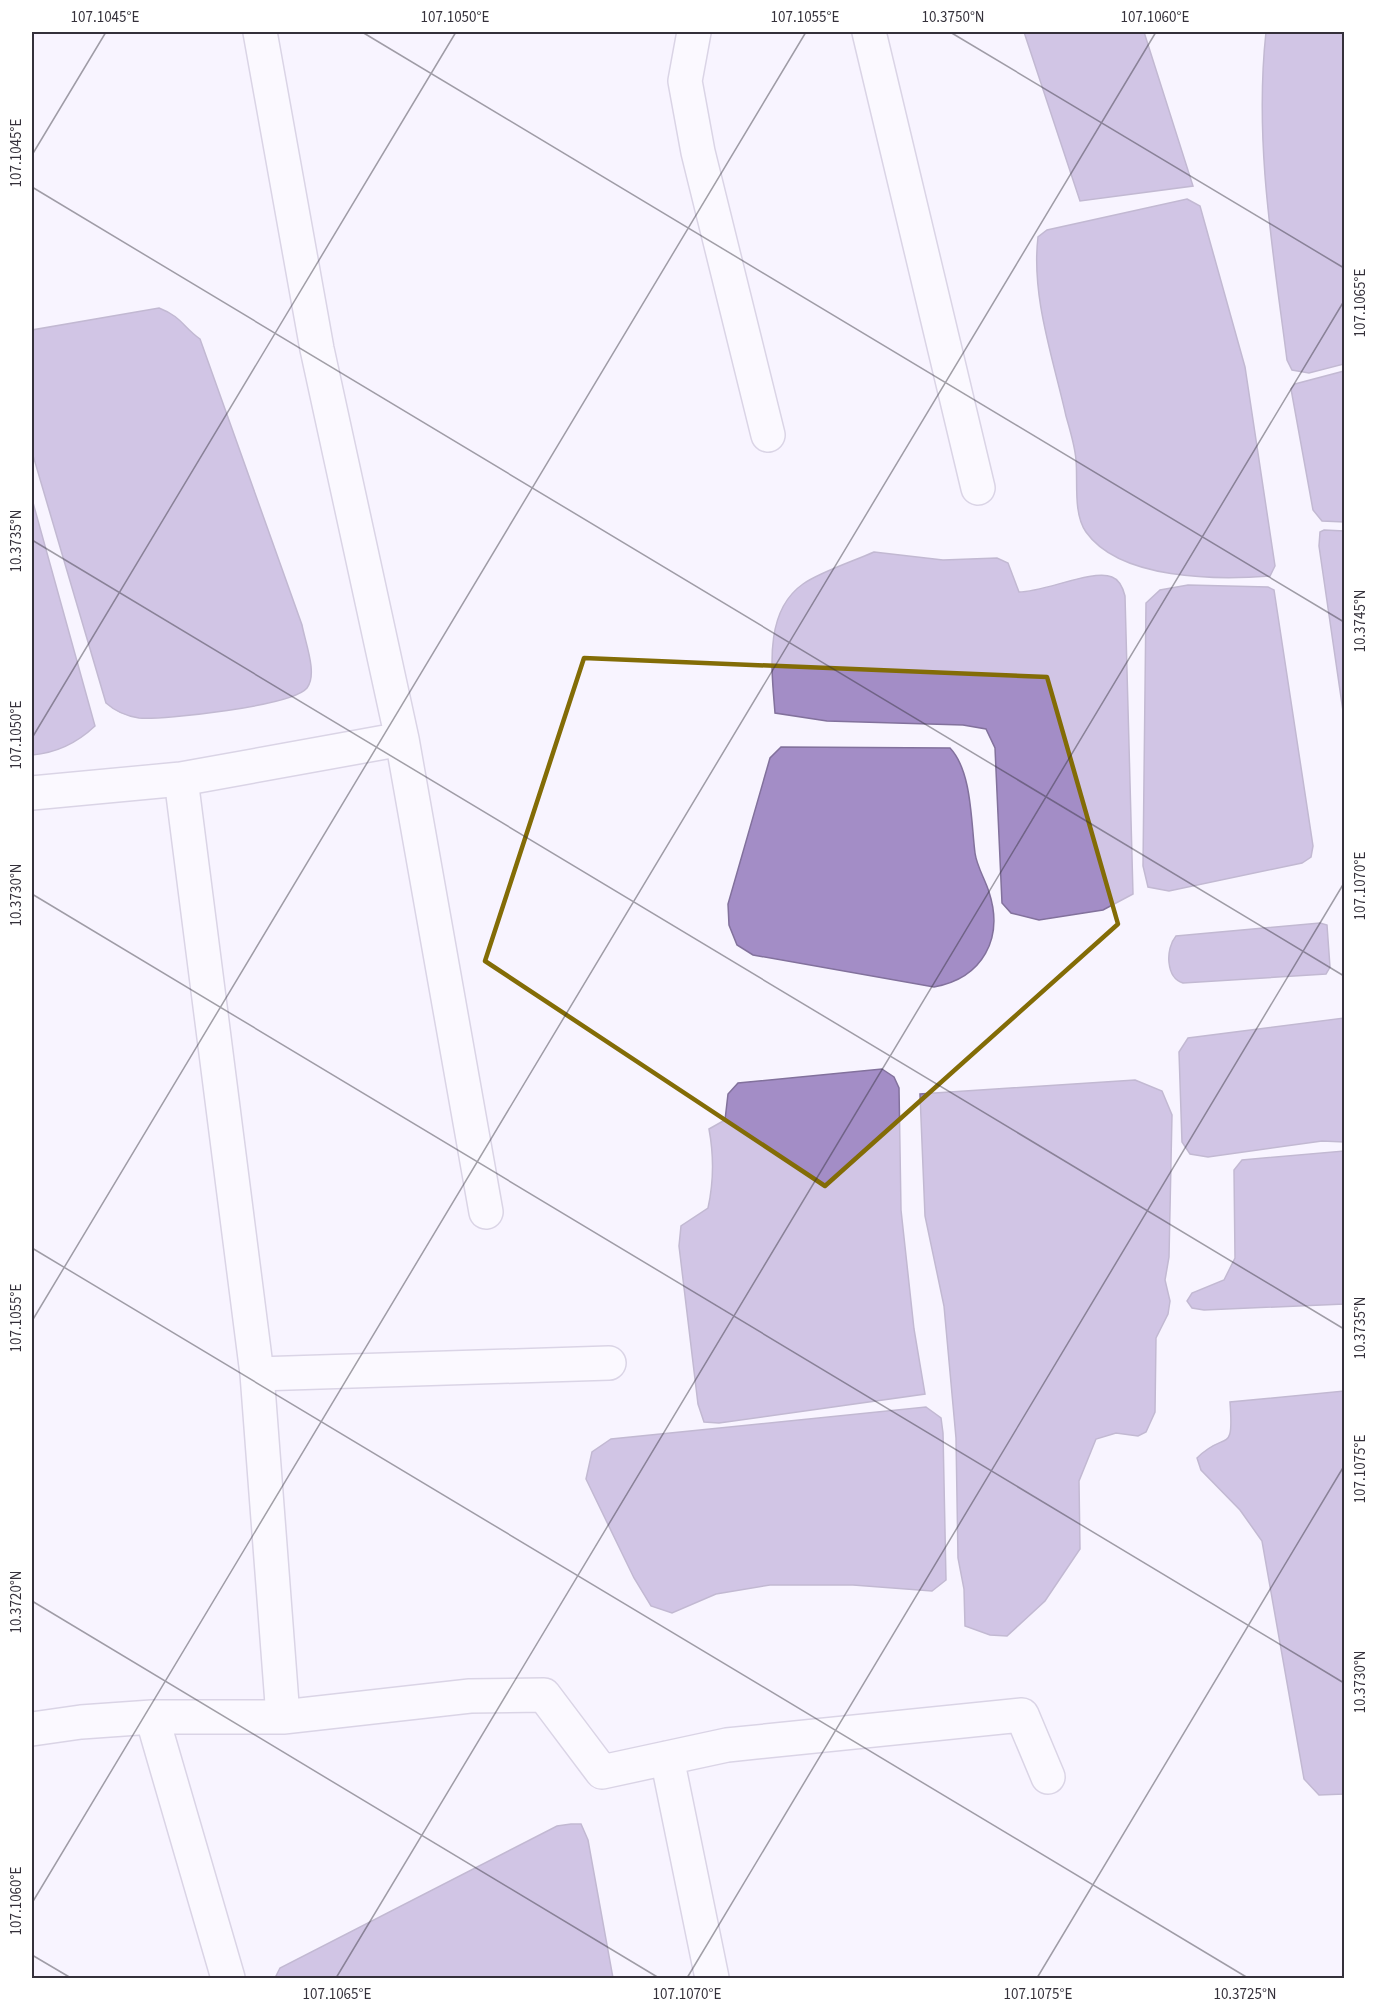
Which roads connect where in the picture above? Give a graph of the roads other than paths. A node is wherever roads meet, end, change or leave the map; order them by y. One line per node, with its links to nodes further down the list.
1 (260, 32): 6 (street)
2 (694, 32): 4 (street)
3 (869, 32): 5 (street)
4 (768, 435)
5 (978, 488)
6 (402, 739): 7 (street); 9 (street)
7 (181, 779): 8 (street); 11 (street)
8 (32, 793)
9 (486, 1212)
10 (609, 1363): 11 (street)
11 (257, 1374): 13 (street)
12 (152, 1717): 13 (street); 14 (street); 17 (street)
13 (283, 1717): 15 (street)
14 (32, 1729)
15 (667, 1758): 16 (street); 18 (street)
16 (1048, 1777)
17 (228, 1978)
18 (712, 1978)

